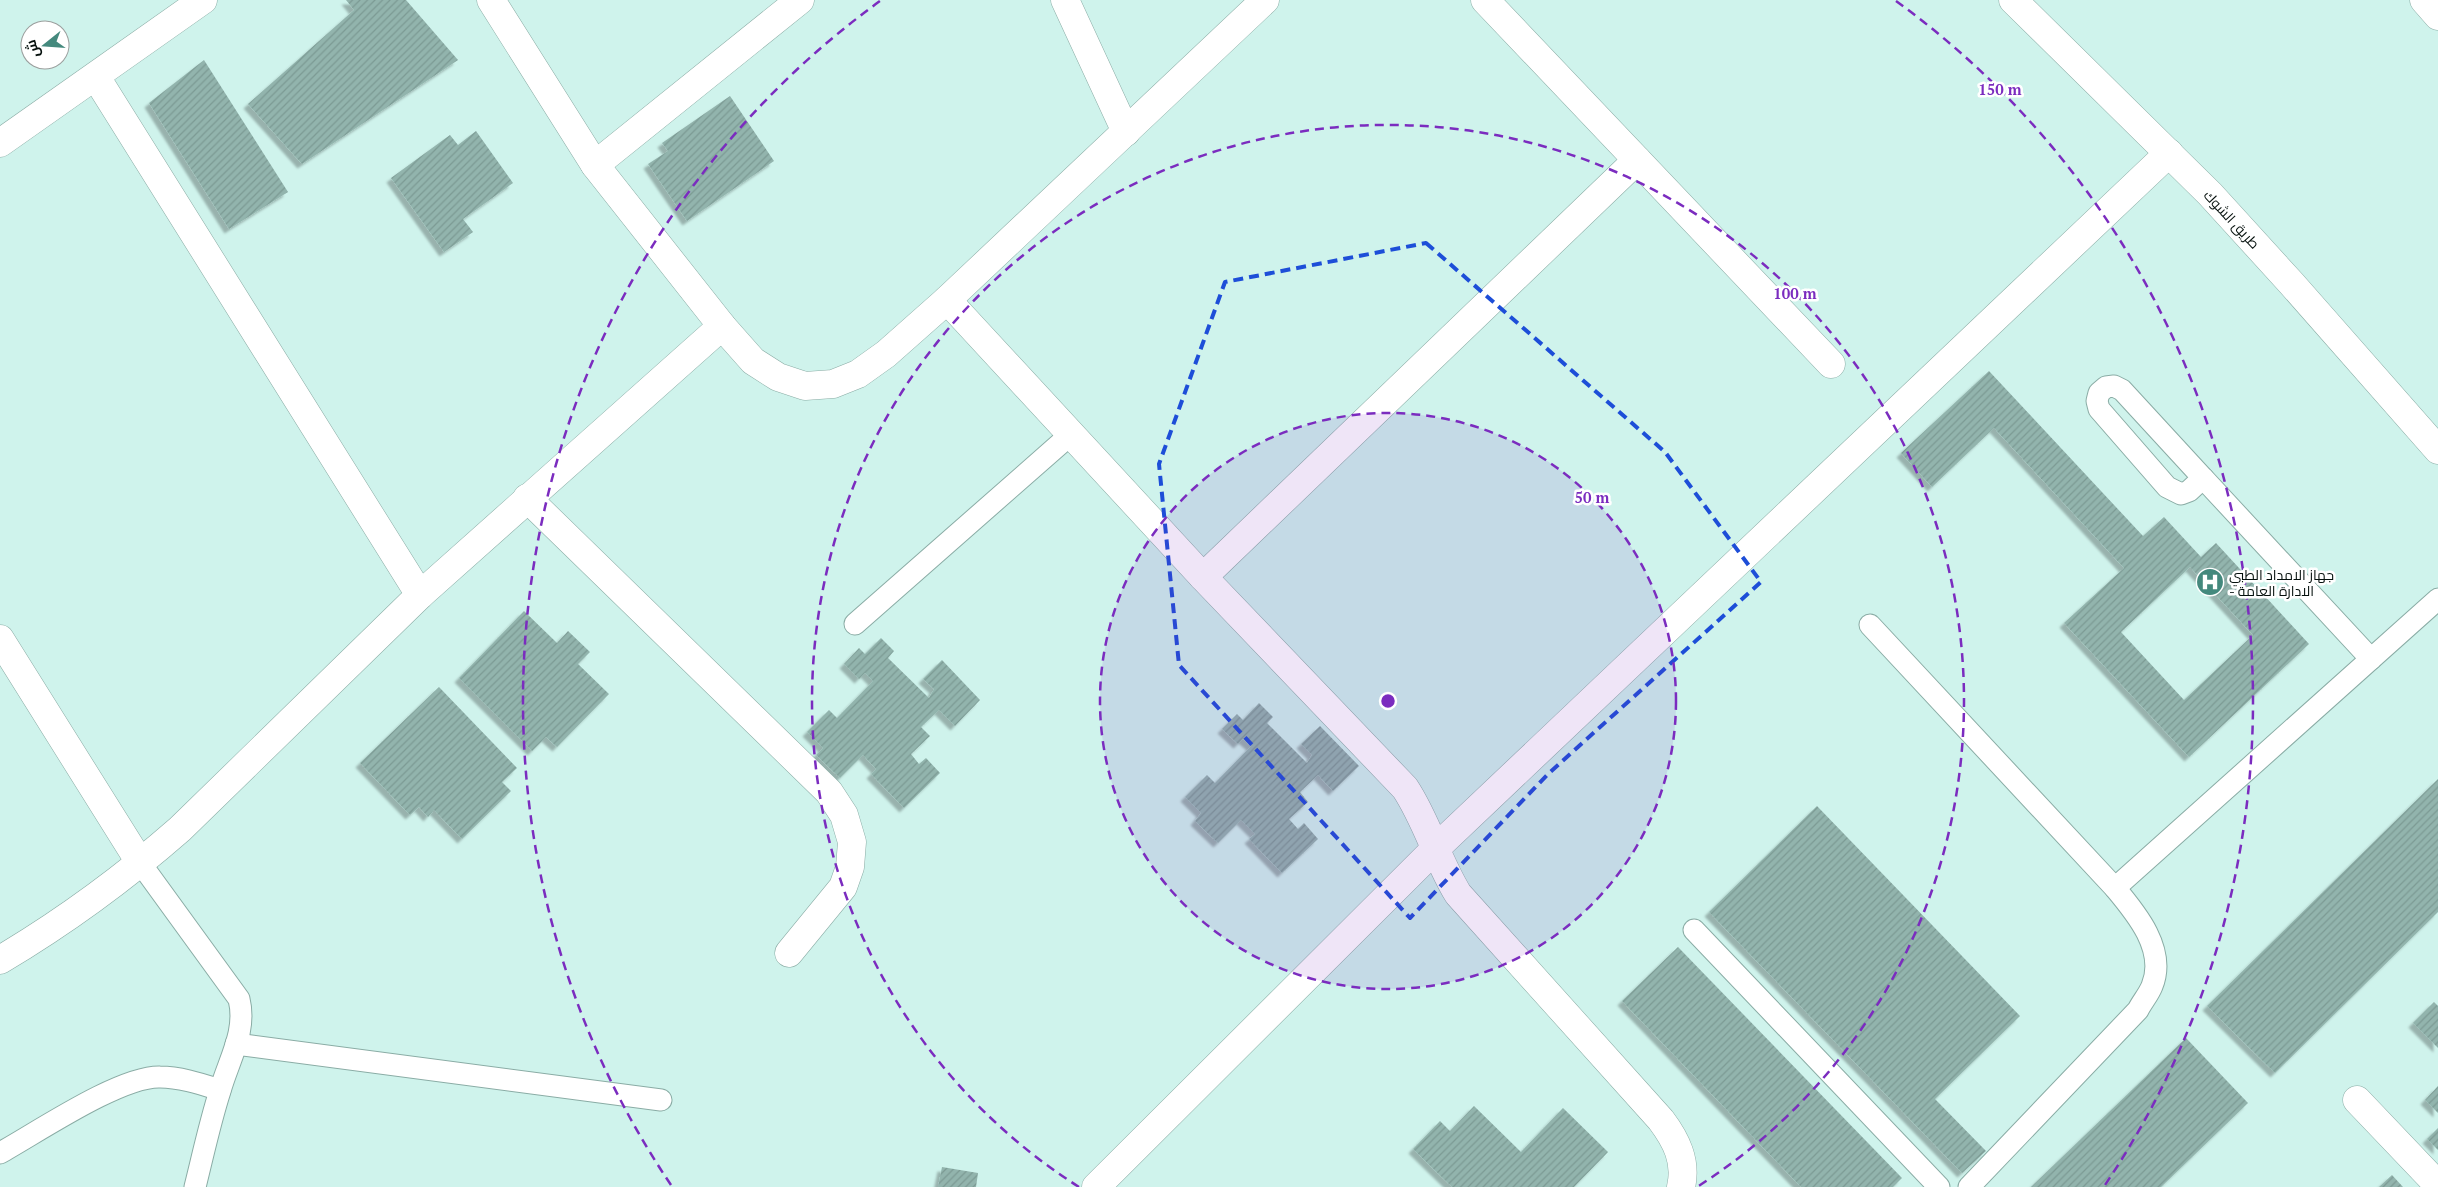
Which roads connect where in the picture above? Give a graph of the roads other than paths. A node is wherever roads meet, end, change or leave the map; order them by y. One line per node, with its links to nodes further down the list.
1 (203, 0): 10 (street)
2 (491, 0): 15 (street)
3 (800, 0): 15 (street)
4 (1065, 0): 11 (street)
5 (1265, 0): 11 (street)
6 (1485, 0): 14 (street)
7 (2013, 0): 13 (street, طريق الشوك)
8 (2424, 0): 9 (street)
9 (2438, 16)
10 (96, 76): 12 (street); 24 (street)
11 (1126, 132): 16 (street)
12 (0, 143)
13 (2169, 153): 20 (street, طريق الشوك); 30 (street)
14 (1638, 160): 18 (street); 23 (street)
15 (595, 165): 17 (street)
16 (947, 300): 17 (street); 19 (street)
17 (722, 326): 22 (street)
18 (1831, 364)
19 (1070, 435): 23 (street); 26 (lane)
20 (2438, 450)
21 (2203, 478): 21 (lane); 29 (lane)
22 (528, 498): 24 (street); 34 (street)
23 (1202, 577): 30 (street)
24 (420, 595): 31 (street)
25 (2438, 599): 29 (lane)
26 (855, 624)
27 (1870, 625): 32 (lane)
28 (0, 639): 31 (street)
29 (2371, 658): 32 (lane)
30 (1435, 849): 43 (street); 44 (street)
31 (140, 864): 35 (street); 36 (lane)
32 (2115, 888): 46 (lane)
33 (1694, 930): 45 (lane)
34 (789, 953)
35 (0, 960)
36 (236, 1044): 37 (lane); 38 (lane)
37 (220, 1090): 40 (lane); 42 (lane)
38 (662, 1100)
39 (2357, 1100): 41 (street)
40 (0, 1153)
41 (2438, 1185)
42 (195, 1187)
43 (1096, 1187)
44 (1681, 1187)
45 (1939, 1187)
46 (1969, 1187)

